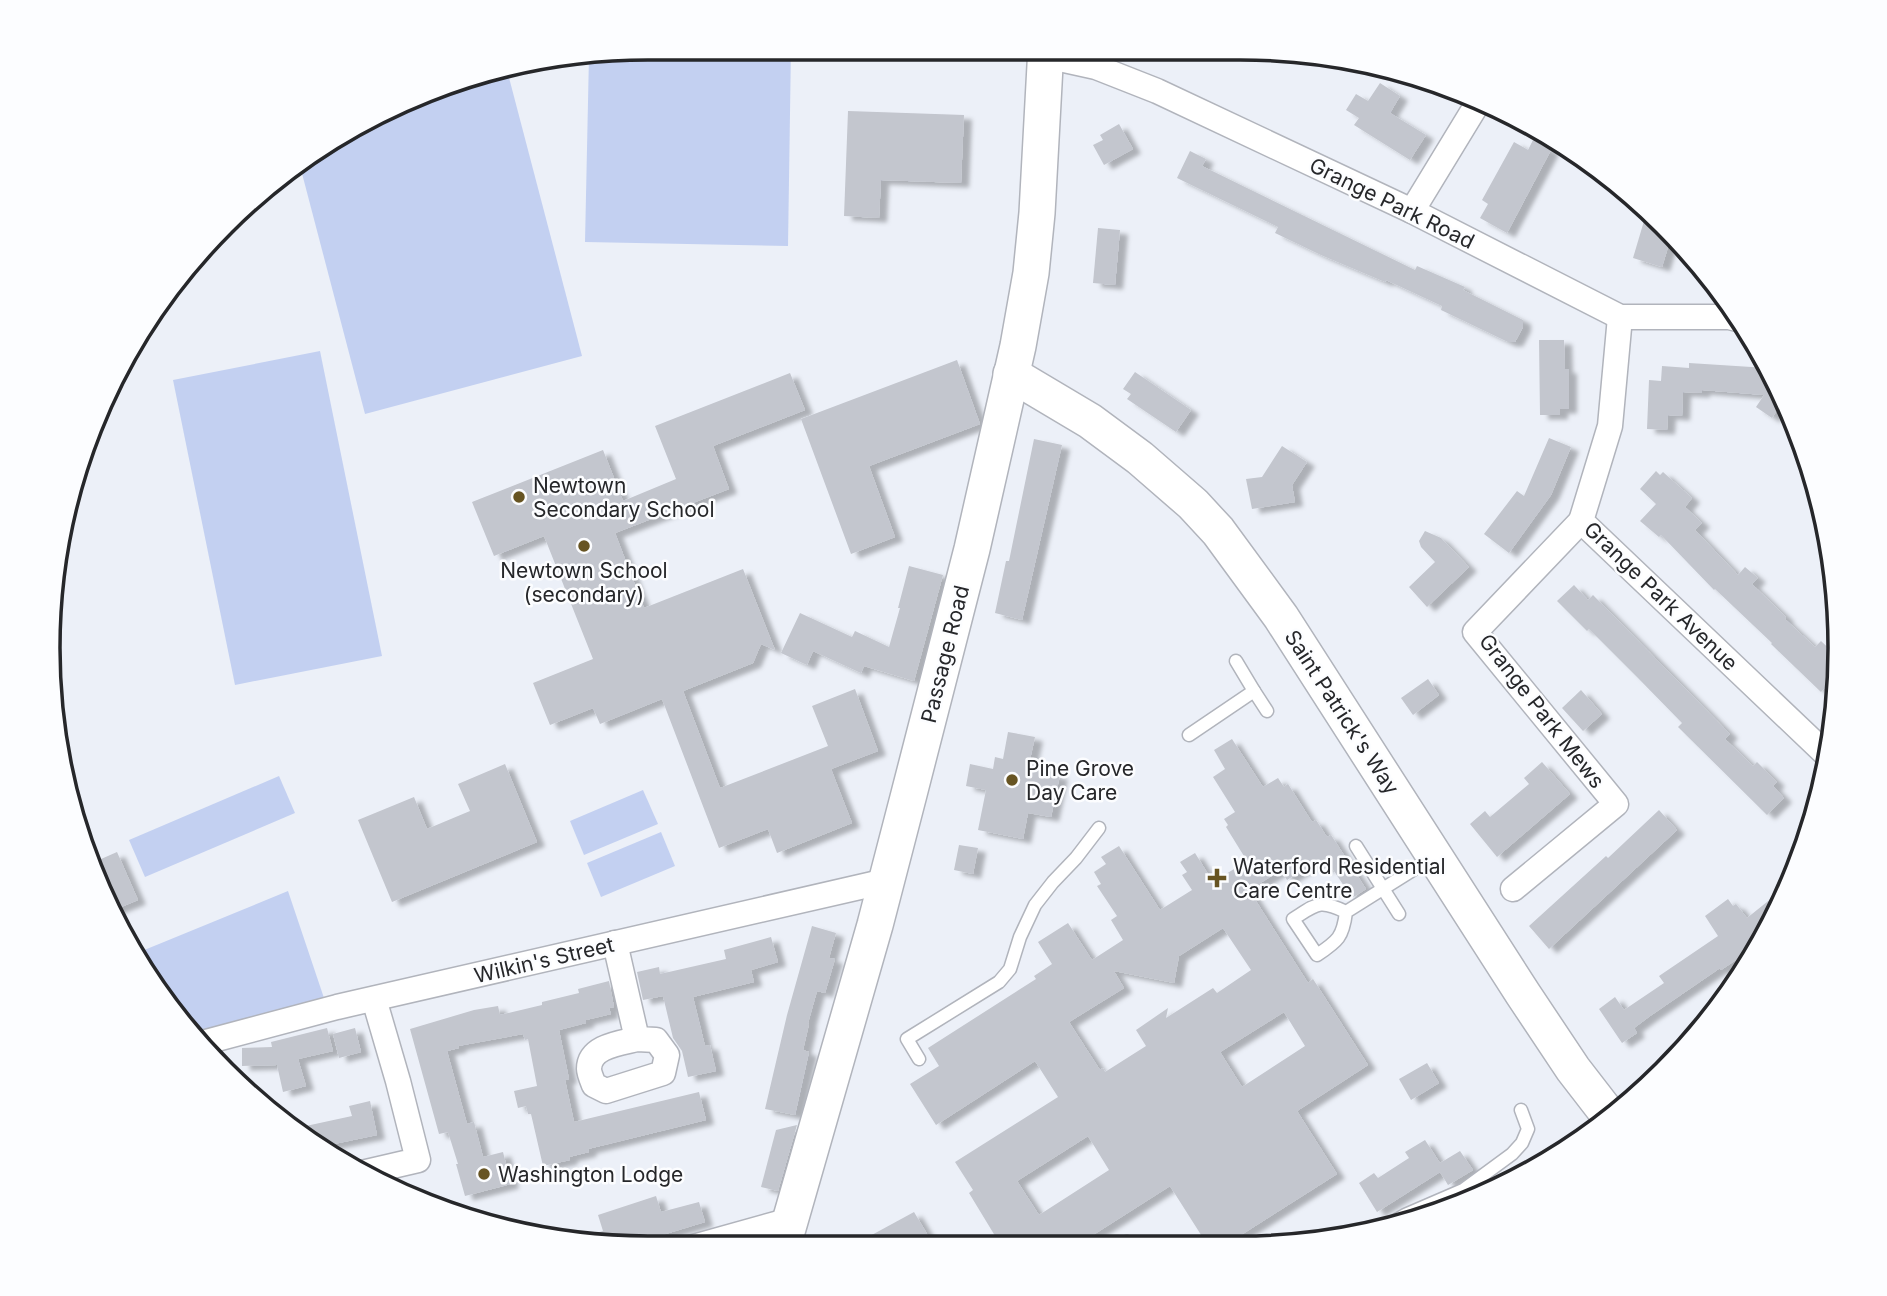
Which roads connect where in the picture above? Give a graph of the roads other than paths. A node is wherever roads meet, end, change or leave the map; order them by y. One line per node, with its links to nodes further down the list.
1 (1046, 60): 7 (main road, Passage Road)
2 (1073, 60): 4 (street, Grange Park Road)
3 (1474, 109): 4 (street)
4 (1412, 212): 5 (street, Grange Park Road)
5 (1620, 317): 6 (street, Grange Park Road); 8 (street, Grange Park Avenue)
6 (1725, 317)
7 (1011, 374): 16 (main road, Saint Patrick's Way); 17 (main road, Passage Road)
8 (1580, 521): 13 (street, Grange Park Avenue); 19 (street, Grange Park Mews)
9 (1236, 661): 10 (lane)
10 (1254, 691): 11 (lane); 12 (lane)
11 (1268, 711)
12 (1189, 735)
13 (1819, 747)
14 (1099, 828): 26 (lane)
15 (1356, 846): 18 (lane)
16 (1435, 856): 18 (lane); 27 (main road, Saint Patrick's Way)
17 (886, 881): 22 (street, Wilkin's Street); 31 (main road, Passage Road)
18 (1382, 889): 20 (lane); 21 (lane)
19 (1513, 889)
20 (1346, 912): 20 (lane)
21 (1399, 914)
22 (615, 943): 23 (street, Wilkin's Street); 24 (street)
23 (374, 999): 25 (street, Wilkin's Street); 29 (street)
24 (637, 1039)
25 (210, 1041)
26 (919, 1059)
27 (1604, 1109)
28 (1521, 1110): 30 (lane)
29 (376, 1170)
30 (1429, 1205)
31 (786, 1234)

